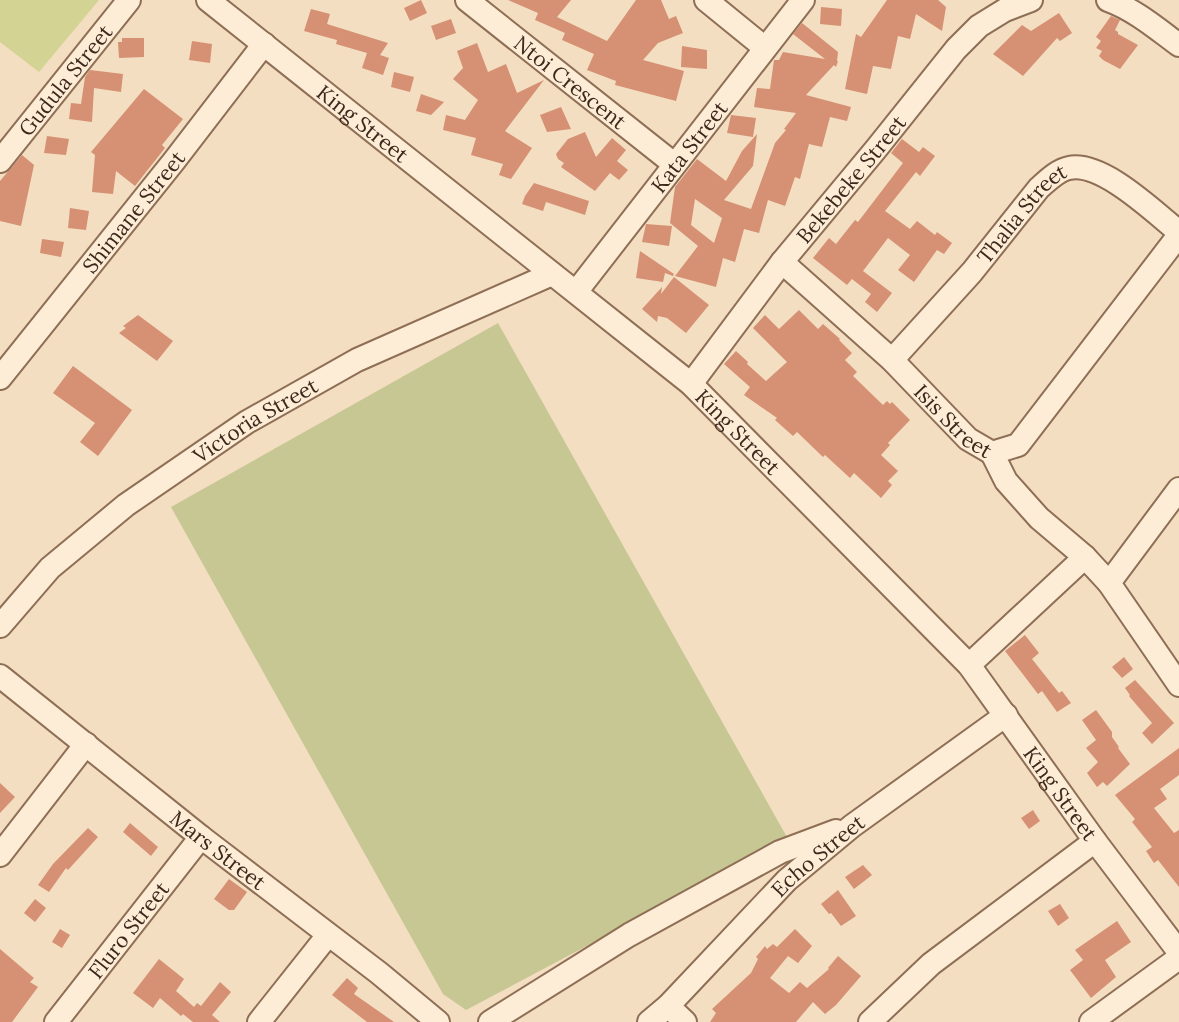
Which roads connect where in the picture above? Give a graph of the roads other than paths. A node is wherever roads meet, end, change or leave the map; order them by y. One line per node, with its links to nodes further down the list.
1 (129, 0): 11 (street, Gudula Street)
2 (208, 0): 8 (street, King Street)
3 (467, 0): 12 (street, Ntoi Crescent)
4 (706, 0): 10 (street)
5 (803, 0): 10 (street, Kata Street)
6 (1031, 0): 14 (street, Bekebeke Street)
7 (1108, 0): 9 (street)
8 (264, 44): 15 (street, King Street); 18 (street, Shimane Street)
9 (1179, 45)
10 (765, 48): 12 (street, Kata Street)
11 (0, 161)
12 (674, 164): 16 (street, Kata Street)
13 (1179, 234): 17 (street, Thalia Street); 20 (street, Isis Street)
14 (782, 262): 17 (street, Isis Street); 19 (street, Bekebeke Street)
15 (552, 274): 16 (street, King Street); 24 (street, Victoria Street)
16 (576, 292): 19 (street, King Street)
17 (892, 360): 20 (street, Isis Street)
18 (0, 378)
19 (691, 384): 25 (street, King Street)
20 (992, 453): 22 (street)
21 (1179, 489): 23 (street)
22 (1085, 557): 23 (street); 25 (street)
23 (1109, 583): 27 (street)
24 (0, 626)
25 (969, 665): 28 (street, King Street)
26 (0, 676): 29 (street, Mars Street)
27 (1179, 685)
28 (1006, 715): 30 (street, Echo Street); 32 (street, King Street)
29 (86, 744): 31 (street, Mars Street); 33 (street)
30 (852, 826): 37 (street, Echo Street); 41 (street)
31 (201, 837): 34 (street, Mars Street); 38 (street, Fluro Street)
32 (1095, 841): 35 (street, King Street); 44 (street)
33 (0, 855)
34 (328, 935): 39 (street); 40 (street, Mars Street)
35 (1179, 952)
36 (1179, 958): 45 (street)
37 (668, 1006): 42 (street, Echo Street); 43 (street)
38 (56, 1022)
39 (259, 1022)
40 (438, 1022)
41 (489, 1022)
42 (649, 1022)
43 (685, 1022)
44 (870, 1022)
45 (1091, 1022)

